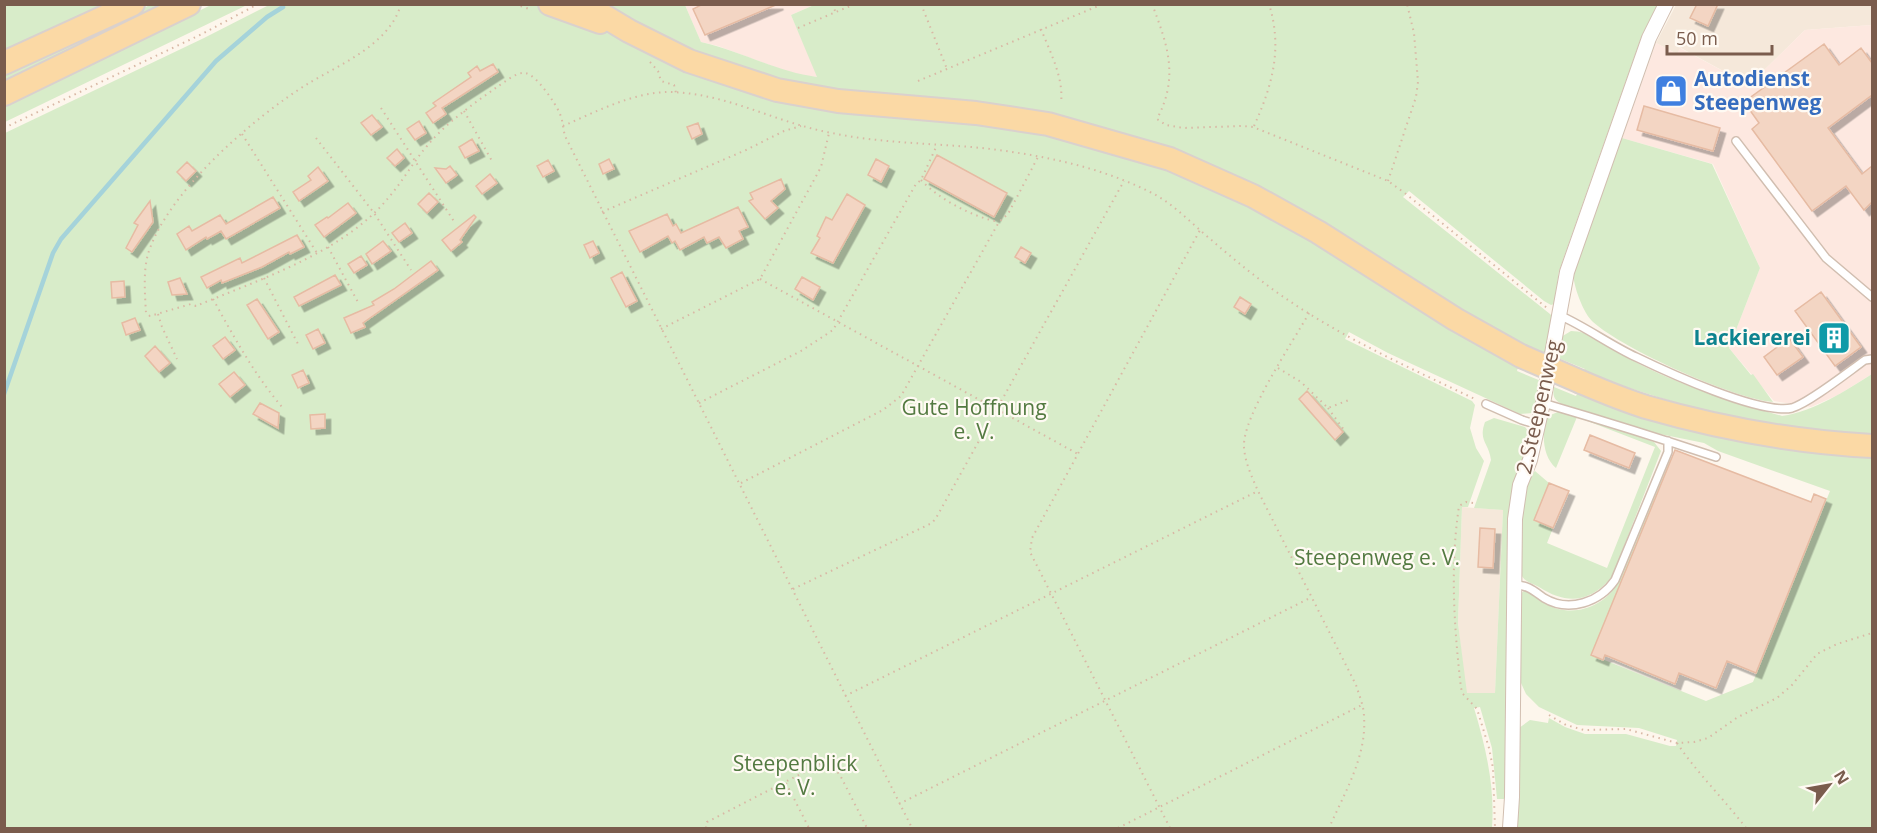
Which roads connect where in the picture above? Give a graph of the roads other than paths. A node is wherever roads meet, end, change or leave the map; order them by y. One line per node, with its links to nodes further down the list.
1 (134, 4): 7 (main road)
2 (189, 4): 8 (main road)
3 (550, 4): 6 (main road)
4 (584, 4): 6 (main road)
5 (1666, 4): 11 (street, 2.Steepenweg)
6 (629, 32): 17 (main road, bridge)
7 (4, 63)
8 (4, 94)
9 (1736, 141): 10 (lane)
10 (1872, 297)
11 (1560, 315): 12 (lane); 13 (street, 2.Steepenweg)
12 (1872, 359)
13 (1543, 403): 15 (street, 2.Steepenweg); 16 (lane)
14 (1486, 404): 15 (lane)
15 (1538, 424): 19 (street, 2.Steepenweg)
16 (1668, 441): 18 (lane); 19 (lane)
17 (1872, 446)
18 (1716, 457)
19 (1515, 585): 20 (street, 2.Steepenweg)
20 (1510, 828)

